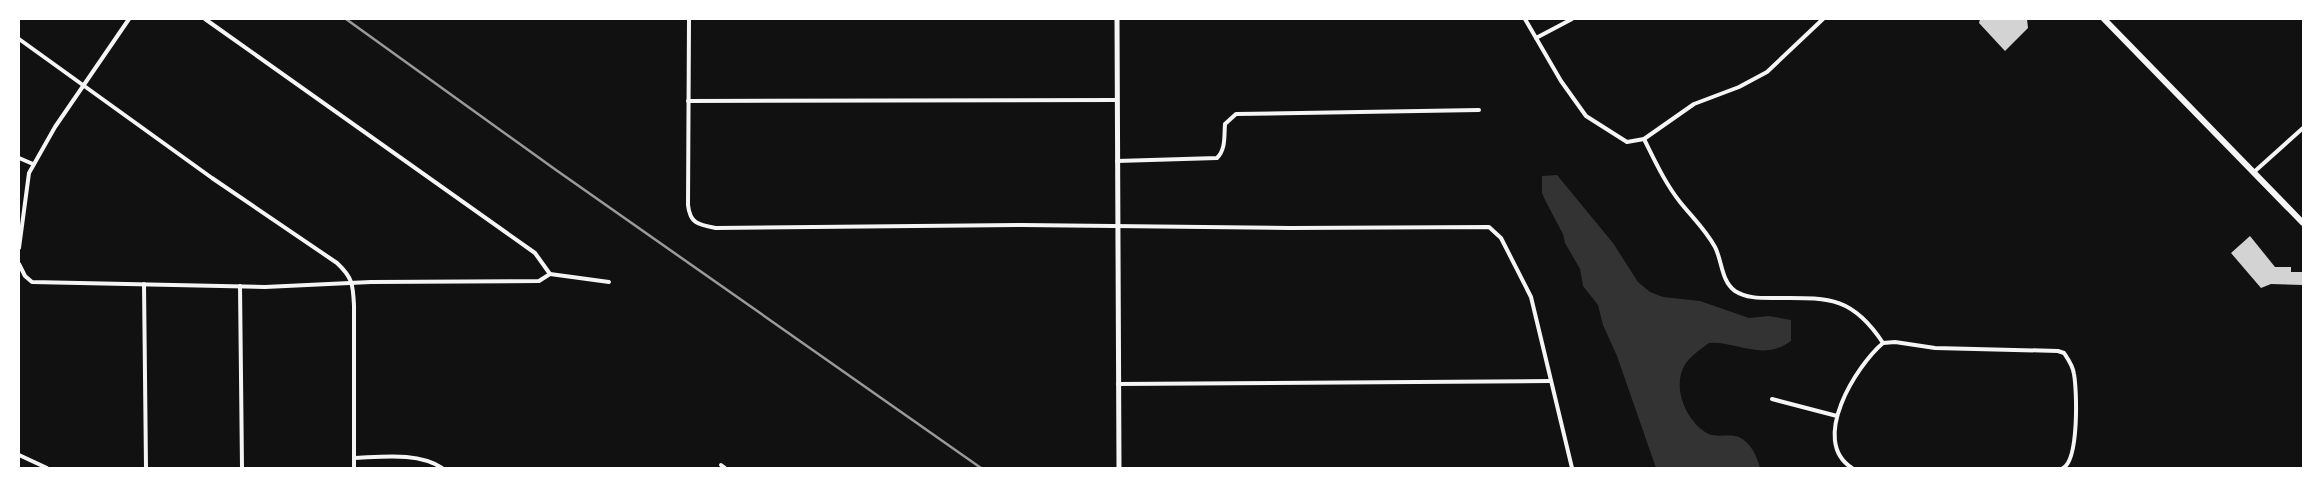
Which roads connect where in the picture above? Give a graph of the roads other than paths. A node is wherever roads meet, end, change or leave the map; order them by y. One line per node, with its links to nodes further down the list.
1 (129, 19): 11 (street)
2 (205, 19): 25 (street)
3 (689, 19): 13 (street)
4 (1117, 19): 12 (street)
5 (1526, 19): 9 (street)
6 (1572, 19): 9 (street)
7 (1823, 19): 16 (street)
8 (2104, 19): 20 (main road)
9 (1536, 38): 16 (street)
10 (19, 39): 11 (street)
11 (83, 85): 19 (street); 28 (street)
12 (1116, 100): 13 (street); 18 (street)
13 (688, 101): 22 (street)
14 (1479, 110): 18 (street)
15 (2303, 128): 20 (street)
16 (1644, 139): 30 (street)
17 (19, 158): 19 (street)
18 (1117, 161): 22 (street)
19 (33, 164): 23 (street)
20 (2254, 172): 21 (main road)
21 (2303, 224)
22 (1116, 226): 31 (street); 32 (street)
23 (19, 248)
24 (19, 264): 27 (street)
25 (550, 274): 26 (street); 28 (street)
26 (609, 282)
27 (144, 284): 29 (street); 39 (street)
28 (352, 284): 29 (street); 36 (street)
29 (240, 286): 40 (street)
30 (1883, 343): 34 (street); 47 (street)
31 (1550, 381): 32 (street); 45 (street)
32 (1118, 384): 44 (street)
33 (1772, 399): 34 (street)
34 (1838, 416): 46 (street)
35 (19, 455): 38 (street)
36 (354, 458): 41 (street); 42 (street)
37 (721, 465): 43 (street)
38 (48, 468)
39 (146, 468)
40 (242, 468)
41 (354, 468)
42 (442, 468)
43 (725, 468)
44 (1119, 468)
45 (1572, 468)
46 (1852, 468)
47 (2063, 468)

